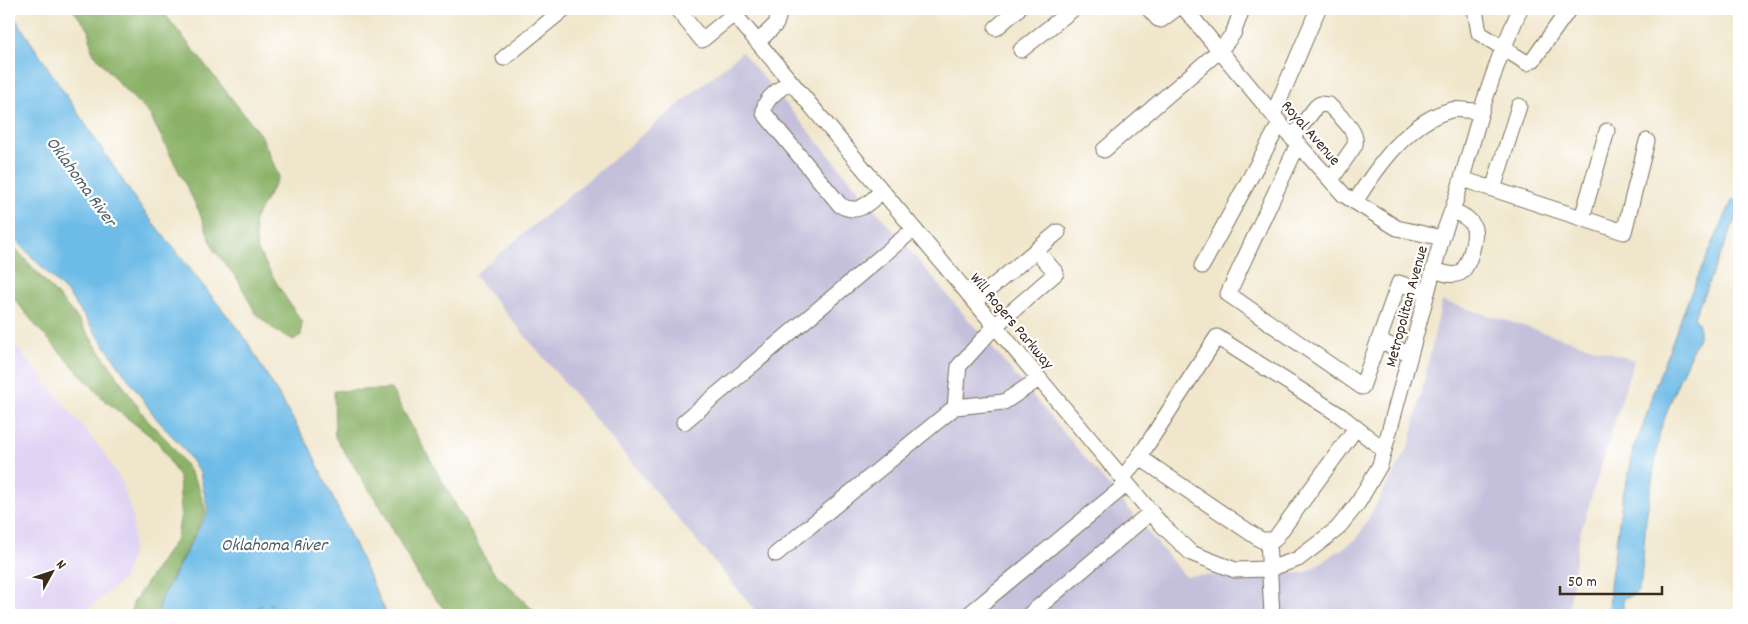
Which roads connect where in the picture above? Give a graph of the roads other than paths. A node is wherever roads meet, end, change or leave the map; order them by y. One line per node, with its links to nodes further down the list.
1 (564, 9): 20 (street)
2 (677, 9): 13 (street)
3 (779, 9): 16 (street)
4 (1018, 9): 15 (street)
5 (1073, 9): 18 (street)
6 (1149, 9): 7 (street)
7 (1176, 9)
8 (1242, 9): 19 (street)
9 (1318, 9): 24 (street)
10 (1475, 9): 17 (street)
11 (1520, 9): 17 (street, Metropolitan Avenue)
12 (1569, 9): 17 (street)
13 (732, 11): 16 (street, Will Rogers Parkway)
14 (1191, 11): 19 (street, Royal Avenue)
15 (996, 28)
16 (758, 42): 21 (street, Will Rogers Parkway)
17 (1503, 49): 23 (street, Metropolitan Avenue)
18 (1020, 50)
19 (1220, 50): 24 (street, Royal Avenue); 28 (street)
20 (504, 58)
21 (790, 81): 32 (street, Will Rogers Parkway); 32 (street)
22 (1518, 106): 31 (street)
23 (1482, 112): 29 (street, Metropolitan Avenue); 33 (street)
24 (1277, 119): 26 (street, Royal Avenue); 40 (street)
25 (1607, 131): 35 (street)
26 (1295, 141): 30 (street, Royal Avenue); 30 (street); 45 (street)
27 (1647, 141): 35 (street)
28 (1104, 150)
29 (1462, 179): 31 (street); 34 (street, Metropolitan Avenue)
30 (1331, 180): 33 (street, Royal Avenue)
31 (1493, 189): 35 (street)
32 (882, 191): 36 (street, Will Rogers Parkway)
33 (1355, 202): 38 (street, Royal Avenue)
34 (1452, 210): 38 (street, Metropolitan Avenue); 41 (street)
35 (1582, 218)
36 (914, 229): 43 (street, Will Rogers Parkway); 49 (street)
37 (1058, 232): 39 (street)
38 (1442, 238): 41 (street, Metropolitan Avenue)
39 (1036, 250): 43 (street); 44 (street)
40 (1202, 266)
41 (1433, 270): 42 (street, Metropolitan Avenue)
42 (1427, 293): 45 (street); 46 (street, Metropolitan Avenue)
43 (975, 301): 44 (street, Will Rogers Parkway)
44 (995, 326): 47 (street, Will Rogers Parkway); 48 (street)
45 (1379, 340): 46 (street)
46 (1410, 355): 51 (street, Metropolitan Avenue)
47 (1039, 379): 48 (street); 53 (street, Will Rogers Parkway)
48 (955, 407): 56 (street)
49 (684, 422)
50 (1356, 428): 51 (street); 52 (street); 55 (street)
51 (1384, 450): 57 (street, Metropolitan Avenue)
52 (1139, 457): 53 (street); 55 (street)
53 (1125, 481): 54 (street, Will Rogers Parkway); 58 (street)
54 (1151, 512): 57 (street, Will Rogers Parkway); 59 (street)
55 (1268, 540): 57 (street)
56 (776, 554)
57 (1270, 569): 60 (street)
58 (968, 615)
59 (1029, 615)
60 (1272, 615)

